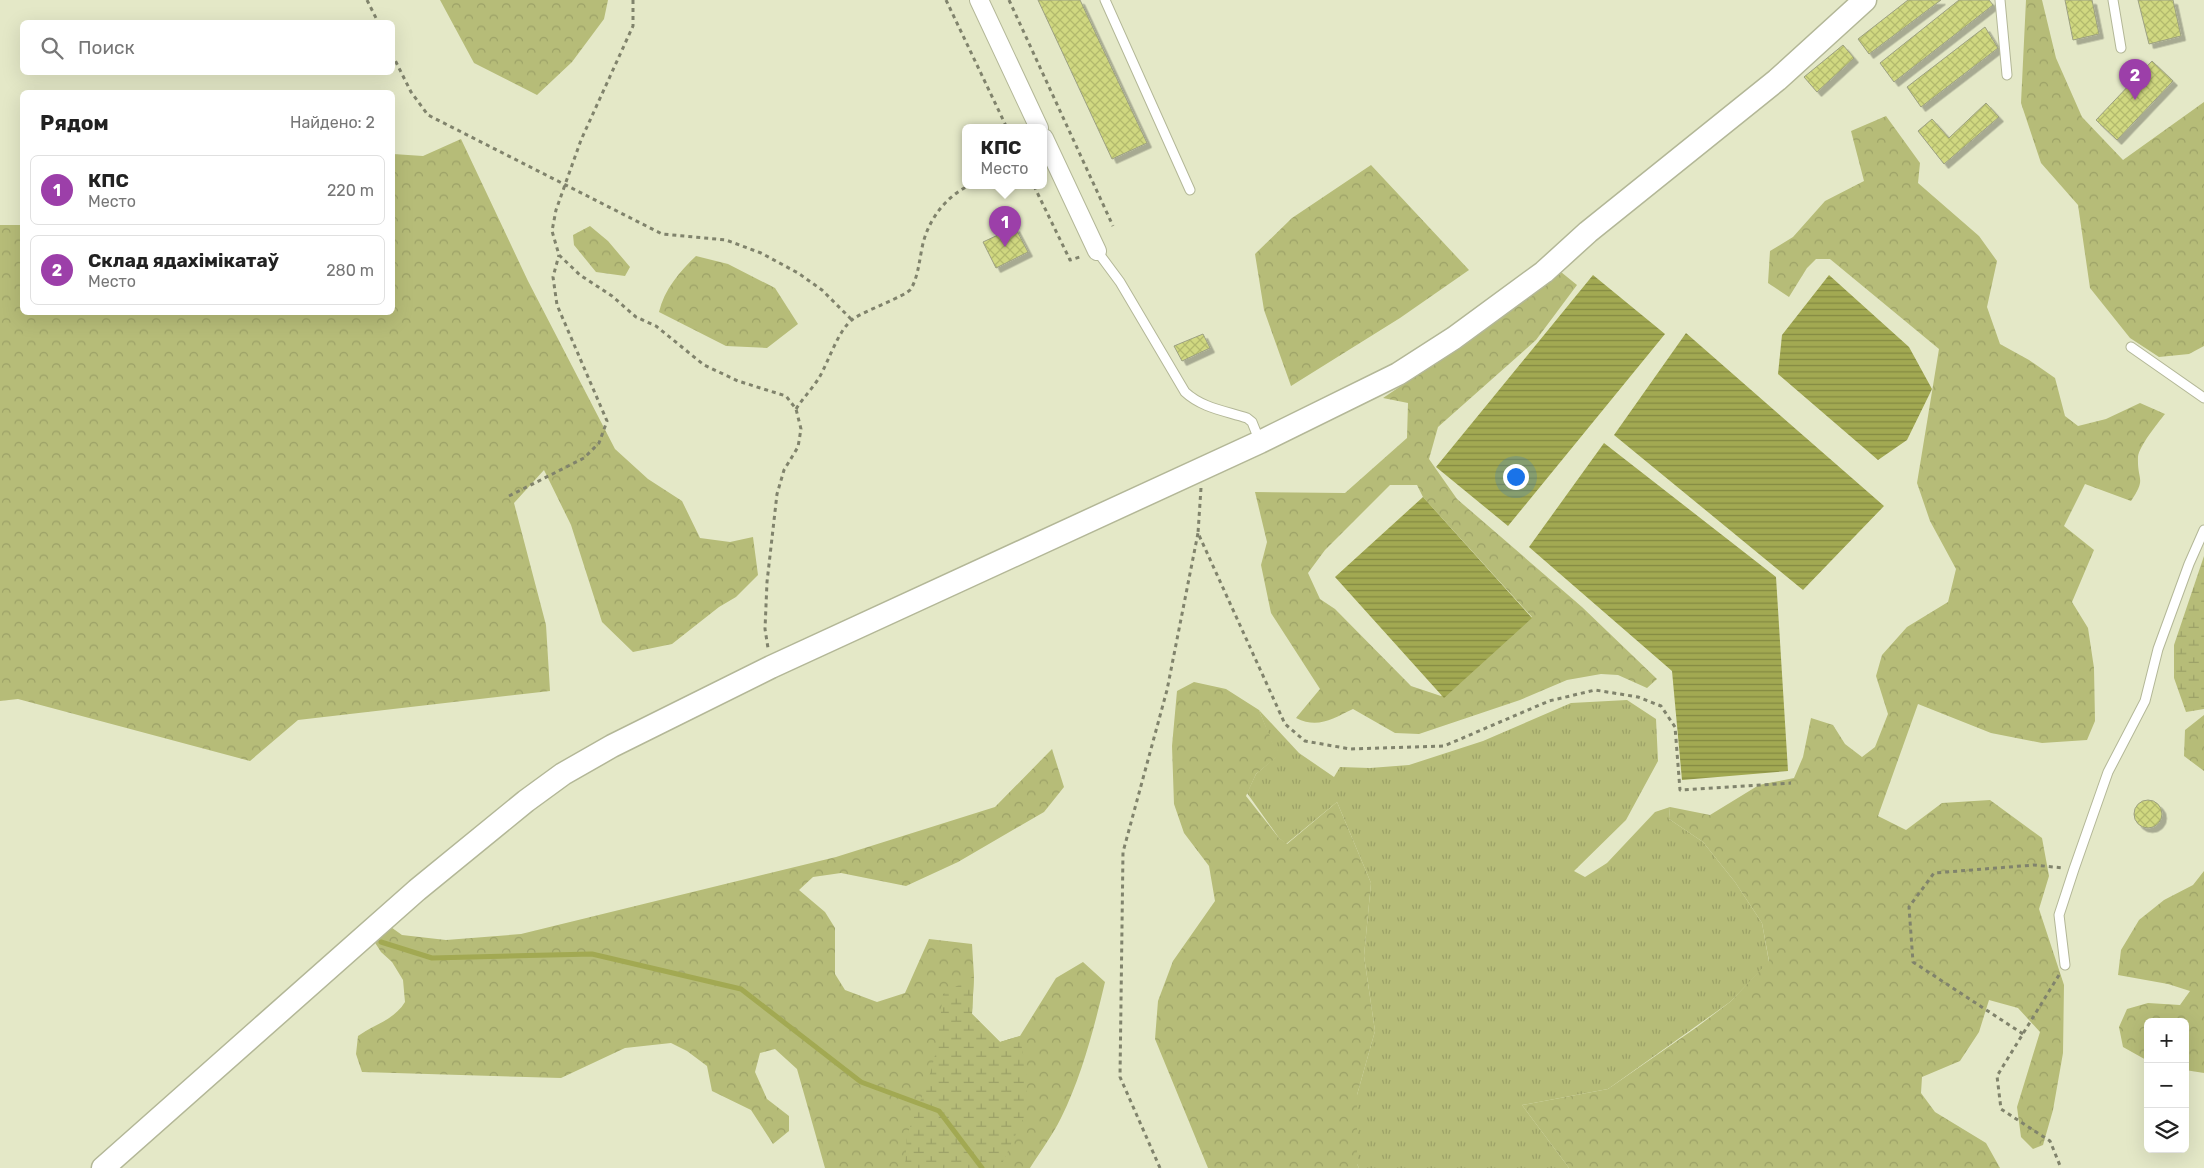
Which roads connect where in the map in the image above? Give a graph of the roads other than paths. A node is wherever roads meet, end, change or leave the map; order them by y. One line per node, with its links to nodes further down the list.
1 (979, 0): 8 (street)
2 (1105, 0): 10 (lane)
3 (1865, 0): 14 (street)
4 (2000, 0): 7 (lane)
5 (2113, 0): 6 (lane)
6 (2122, 48)
7 (2007, 75)
8 (1037, 124)
9 (1047, 144): 11 (street)
10 (1190, 190)
11 (1097, 251): 14 (lane)
12 (2132, 347): 13 (lane)
13 (2204, 398)
14 (1260, 442): 17 (street)
15 (2204, 530): 16 (lane)
16 (2065, 965)
17 (103, 1168)

